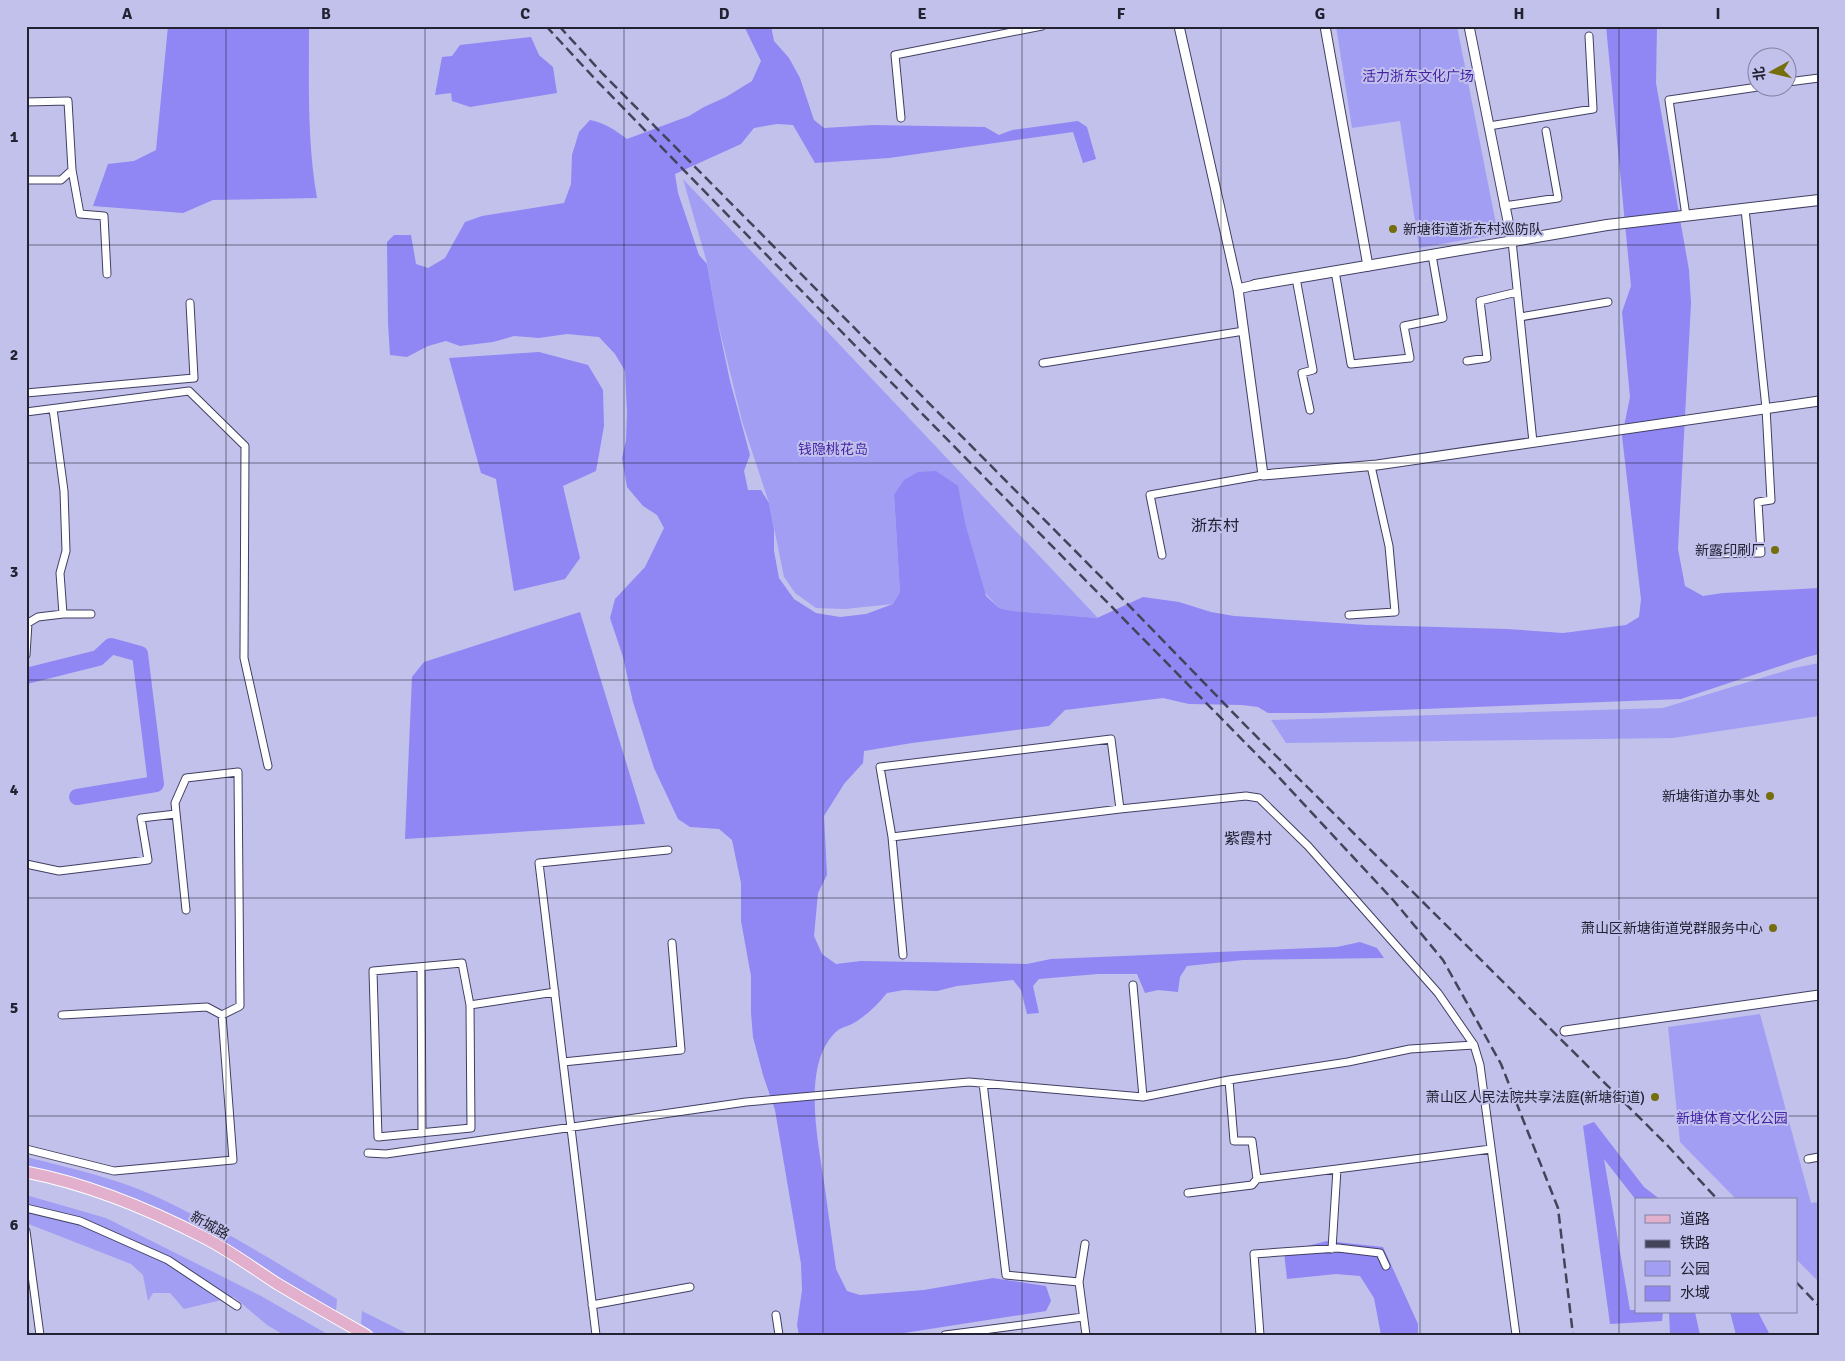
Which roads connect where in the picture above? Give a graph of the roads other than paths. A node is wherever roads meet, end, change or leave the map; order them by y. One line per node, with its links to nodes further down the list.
1 (1042, 26): 10 (street)
2 (1179, 26): 26 (street)
3 (1325, 26): 21 (street)
4 (1469, 26): 11 (street)
5 (1589, 36): 11 (street)
6 (1819, 78): 7 (street)
7 (1798, 81)
8 (1748, 88): 18 (street)
9 (26, 102): 13 (street)
10 (901, 118)
11 (1489, 126): 16 (street)
12 (1546, 131): 16 (street)
13 (72, 170): 14 (street); 23 (street)
14 (26, 180)
15 (1819, 200): 17 (main road)
16 (1504, 206): 19 (street)
17 (1745, 209): 18 (main road); 36 (street)
18 (1686, 216): 19 (main road)
19 (1512, 241): 20 (main road); 27 (street)
20 (1432, 255): 21 (main road); 22 (street)
21 (1368, 266): 22 (main road)
22 (1335, 271): 24 (main road)
23 (107, 274)
24 (1296, 278): 25 (main road); 38 (street)
25 (1255, 285): 26 (street)
26 (1238, 289): 31 (street)
27 (1517, 292): 30 (street); 32 (street)
28 (1608, 302): 30 (street)
29 (190, 303): 34 (street)
30 (1520, 317): 40 (street)
31 (1244, 331): 33 (street); 42 (street)
32 (1467, 361)
33 (1043, 363)
34 (26, 393)
35 (1819, 401): 36 (street)
36 (1766, 408): 40 (street); 43 (street)
37 (53, 409): 39 (street); 45 (street); 49 (street)
38 (1310, 410)
39 (26, 412)
40 (1533, 442): 41 (street)
41 (1371, 466): 42 (street); 47 (street)
42 (1263, 475): 44 (street)
43 (1709, 554)
44 (1162, 555)
45 (63, 614): 46 (street); 48 (street)
46 (92, 614)
47 (1349, 616)
48 (26, 655)
49 (268, 766)
50 (1120, 810): 52 (street); 52 (street); 66 (street)
51 (176, 814): 54 (street); 55 (street); 64 (street)
52 (892, 837): 57 (street)
53 (668, 850): 60 (street)
54 (26, 864)
55 (186, 910)
56 (672, 944): 67 (street)
57 (903, 955)
58 (420, 967): 62 (street); 72 (street); 72 (street)
59 (1133, 985): 70 (street)
60 (554, 992): 62 (street); 67 (street)
61 (1819, 995): 65 (street)
62 (470, 1005): 72 (street)
63 (62, 1015): 64 (street)
64 (222, 1015): 73 (street)
65 (1565, 1031)
66 (1474, 1045): 68 (street); 74 (street)
67 (563, 1062): 71 (street)
68 (1229, 1080): 70 (street); 80 (street)
69 (983, 1083): 70 (street); 71 (street); 88 (street)
70 (1143, 1097)
71 (571, 1127): 75 (street); 90 (street)
72 (422, 1133)
73 (26, 1149)
74 (1491, 1149): 78 (street); 102 (street)
75 (368, 1153)
76 (1819, 1157): 77 (street)
77 (1808, 1159)
78 (1337, 1169): 80 (street); 86 (street)
79 (26, 1172): 96 (main road, 新城路)
80 (1257, 1179): 82 (street)
81 (26, 1180): 95 (main road, 新城路)
82 (1188, 1193)
83 (26, 1208): 91 (street)
84 (26, 1231): 94 (street)
85 (1085, 1244): 88 (street)
86 (1332, 1249): 87 (street); 101 (street)
87 (1386, 1266)
88 (1079, 1282): 93 (street)
89 (690, 1287): 90 (street)
90 (592, 1305): 97 (street)
91 (238, 1306)
92 (776, 1315): 98 (street)
93 (1083, 1317): 99 (street); 100 (street)
94 (40, 1335)
95 (351, 1335)
96 (366, 1335)
97 (596, 1335)
98 (779, 1335)
99 (946, 1335)
100 (1086, 1335)
101 (1260, 1335)
102 (1516, 1335)

